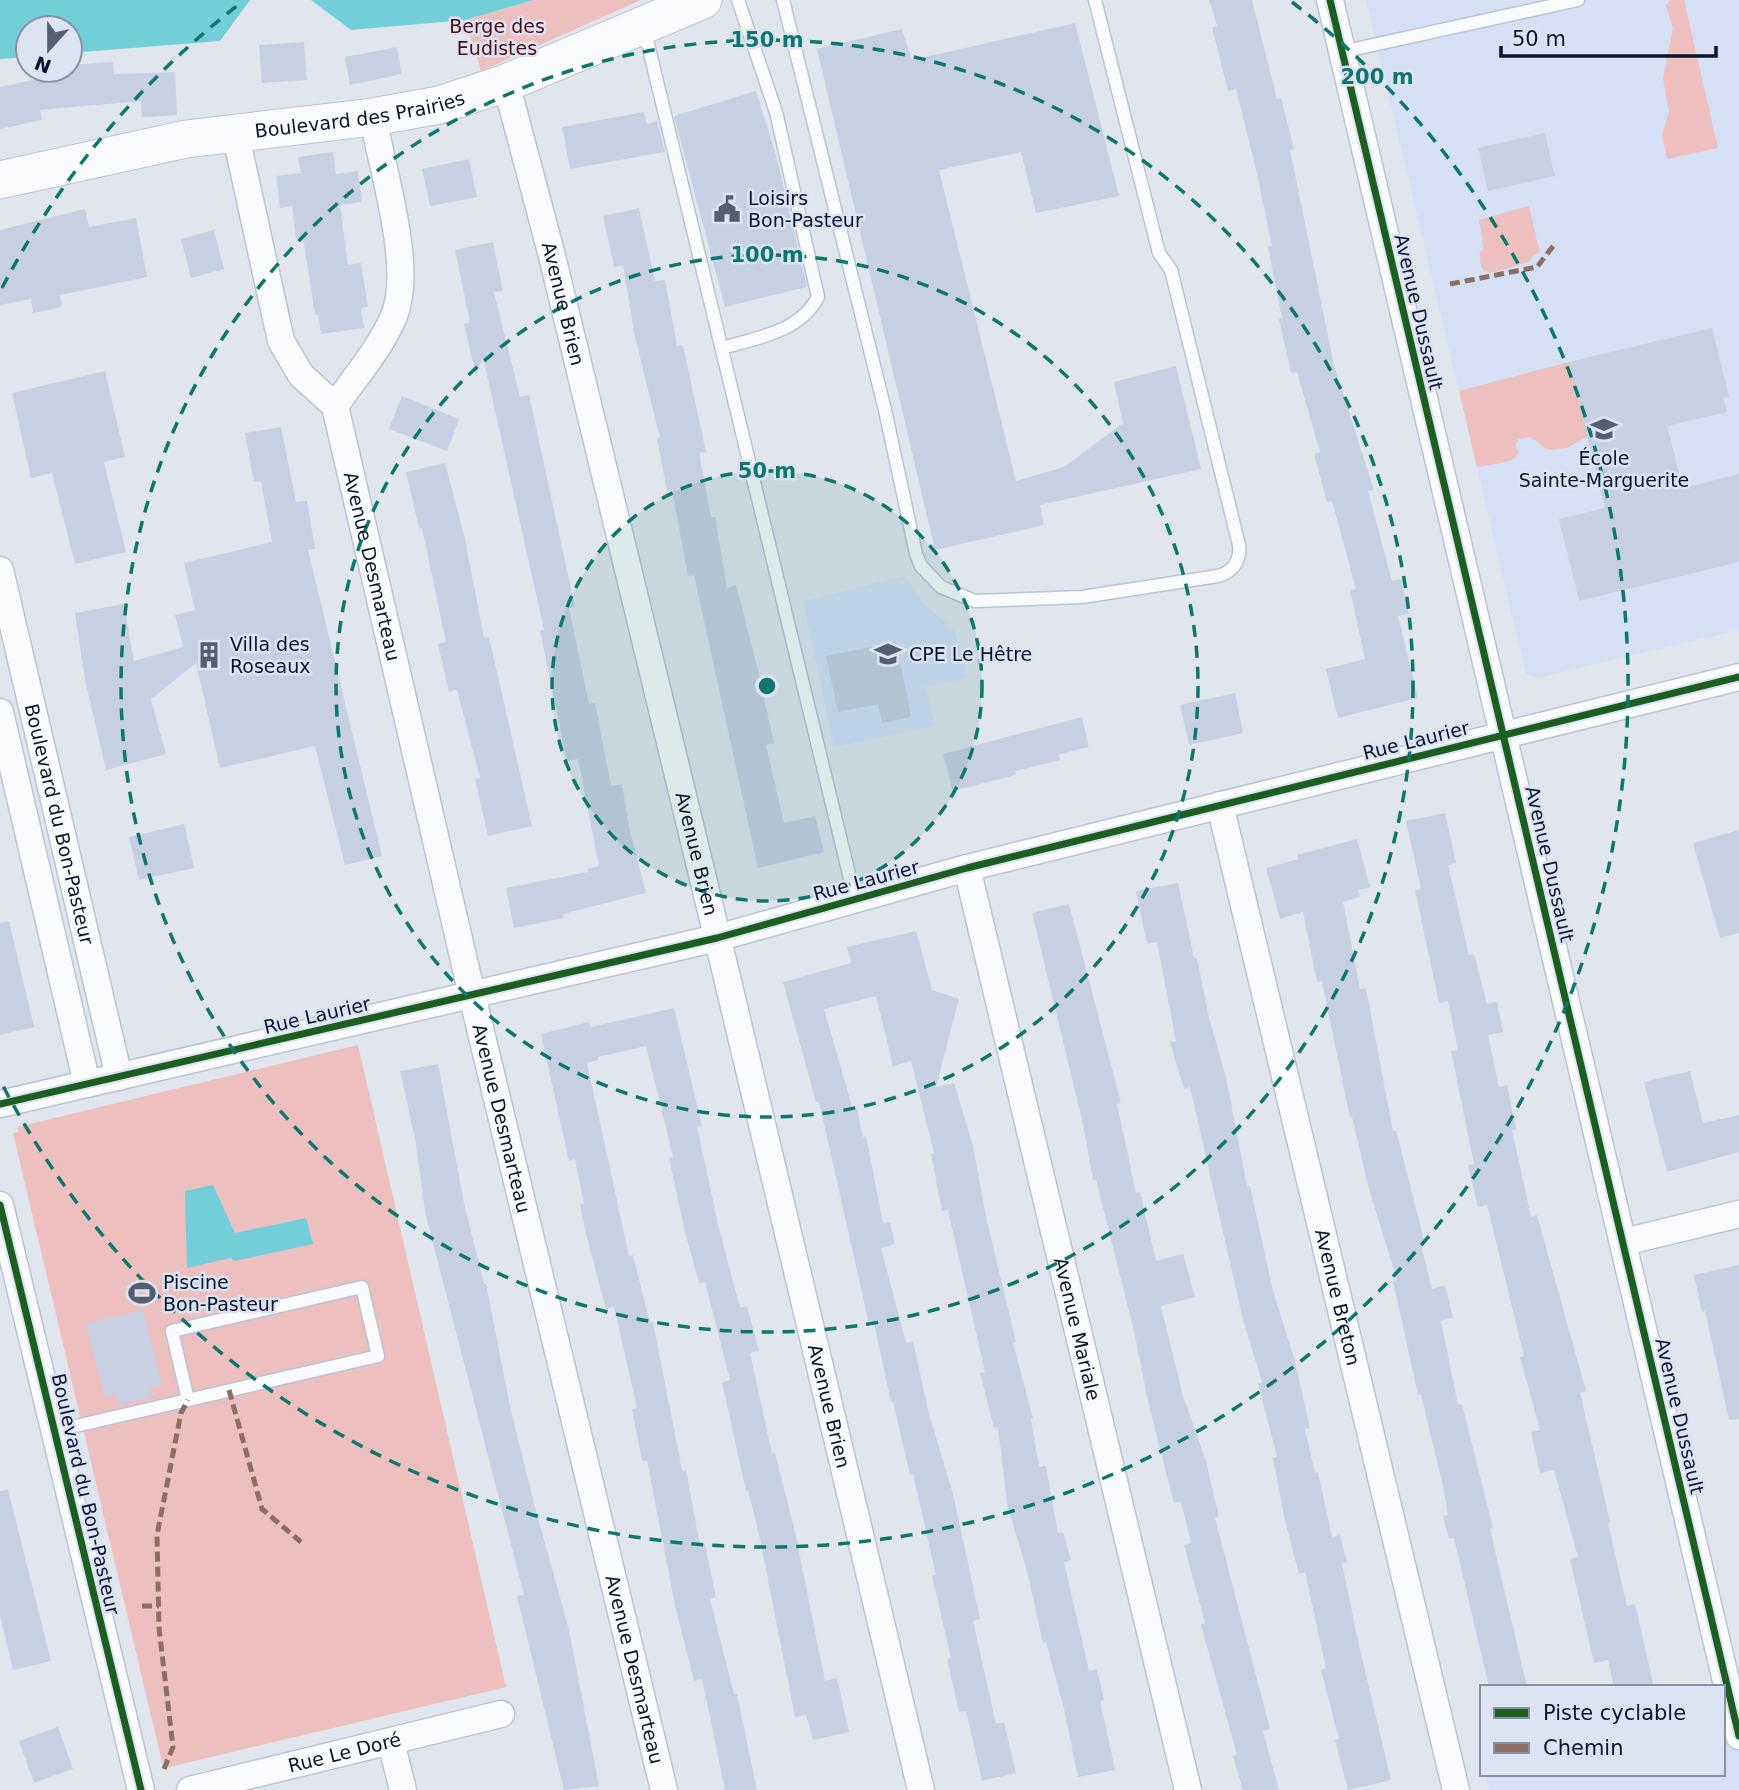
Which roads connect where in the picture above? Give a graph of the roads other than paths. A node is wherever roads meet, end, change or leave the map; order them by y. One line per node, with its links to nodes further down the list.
1 (703, 0): 7 (street, Boulevard des Prairies)
2 (738, 0): 13 (lane)
3 (783, 0): 4 (lane)
4 (1095, 0)
5 (1329, 0): 8 (street, Avenue Dussault)
6 (1578, 0): 8 (lane)
7 (644, 26): 9 (street, Boulevard des Prairies); 13 (lane)
8 (1341, 52): 19 (street, Avenue Dussault)
9 (506, 83): 10 (street, Boulevard des Prairies); 24 (street, Avenue Brien)
10 (373, 117): 11 (street, Boulevard des Prairies); 14 (street)
11 (235, 132): 12 (street, Boulevard des Prairies); 14 (street)
12 (0, 180)
13 (722, 348): 23 (lane)
14 (335, 406): 25 (street, Avenue Desmarteau)
15 (0, 570): 16 (street, Boulevard du Bon-Pasteur)
16 (7, 632): 21 (street, Boulevard du Bon-Pasteur)
17 (1739, 677): 19 (street, Rue Laurier)
18 (0, 712): 21 (street, Boulevard du Bon-Pasteur)
19 (1504, 735): 20 (street, Rue Laurier); 31 (street, Avenue Dussault)
20 (1220, 805): 22 (street, Rue Laurier); 43 (street, Avenue Breton)
21 (39, 806): 26 (street, Boulevard du Bon-Pasteur); 27 (street, Boulevard du Bon-Pasteur)
22 (967, 869): 23 (street, Rue Laurier); 42 (street, Avenue Mariale)
23 (855, 899): 24 (street, Rue Laurier)
24 (717, 938): 25 (street, Rue Laurier); 41 (street, Avenue Brien)
25 (472, 995): 26 (street, Rue Laurier); 40 (street, Avenue Desmarteau)
26 (119, 1077): 27 (street, Rue Laurier)
27 (87, 1084): 28 (street, Rue Laurier)
28 (0, 1104)
29 (0, 1205): 33 (street, Boulevard du Bon-Pasteur)
30 (1739, 1214): 31 (street)
31 (1624, 1241): 35 (street, Avenue Dussault)
32 (188, 1399): 32 (lane); 33 (lane)
33 (54, 1431): 37 (street, Boulevard du Bon-Pasteur)
34 (501, 1714): 36 (street, Rue Le Doré)
35 (1739, 1736)
36 (391, 1742): 38 (street, Rue Le Doré); 39 (street)
37 (141, 1790)
38 (190, 1790)
39 (402, 1790)
40 (664, 1790)
41 (921, 1790)
42 (1188, 1790)
43 (1456, 1790)

